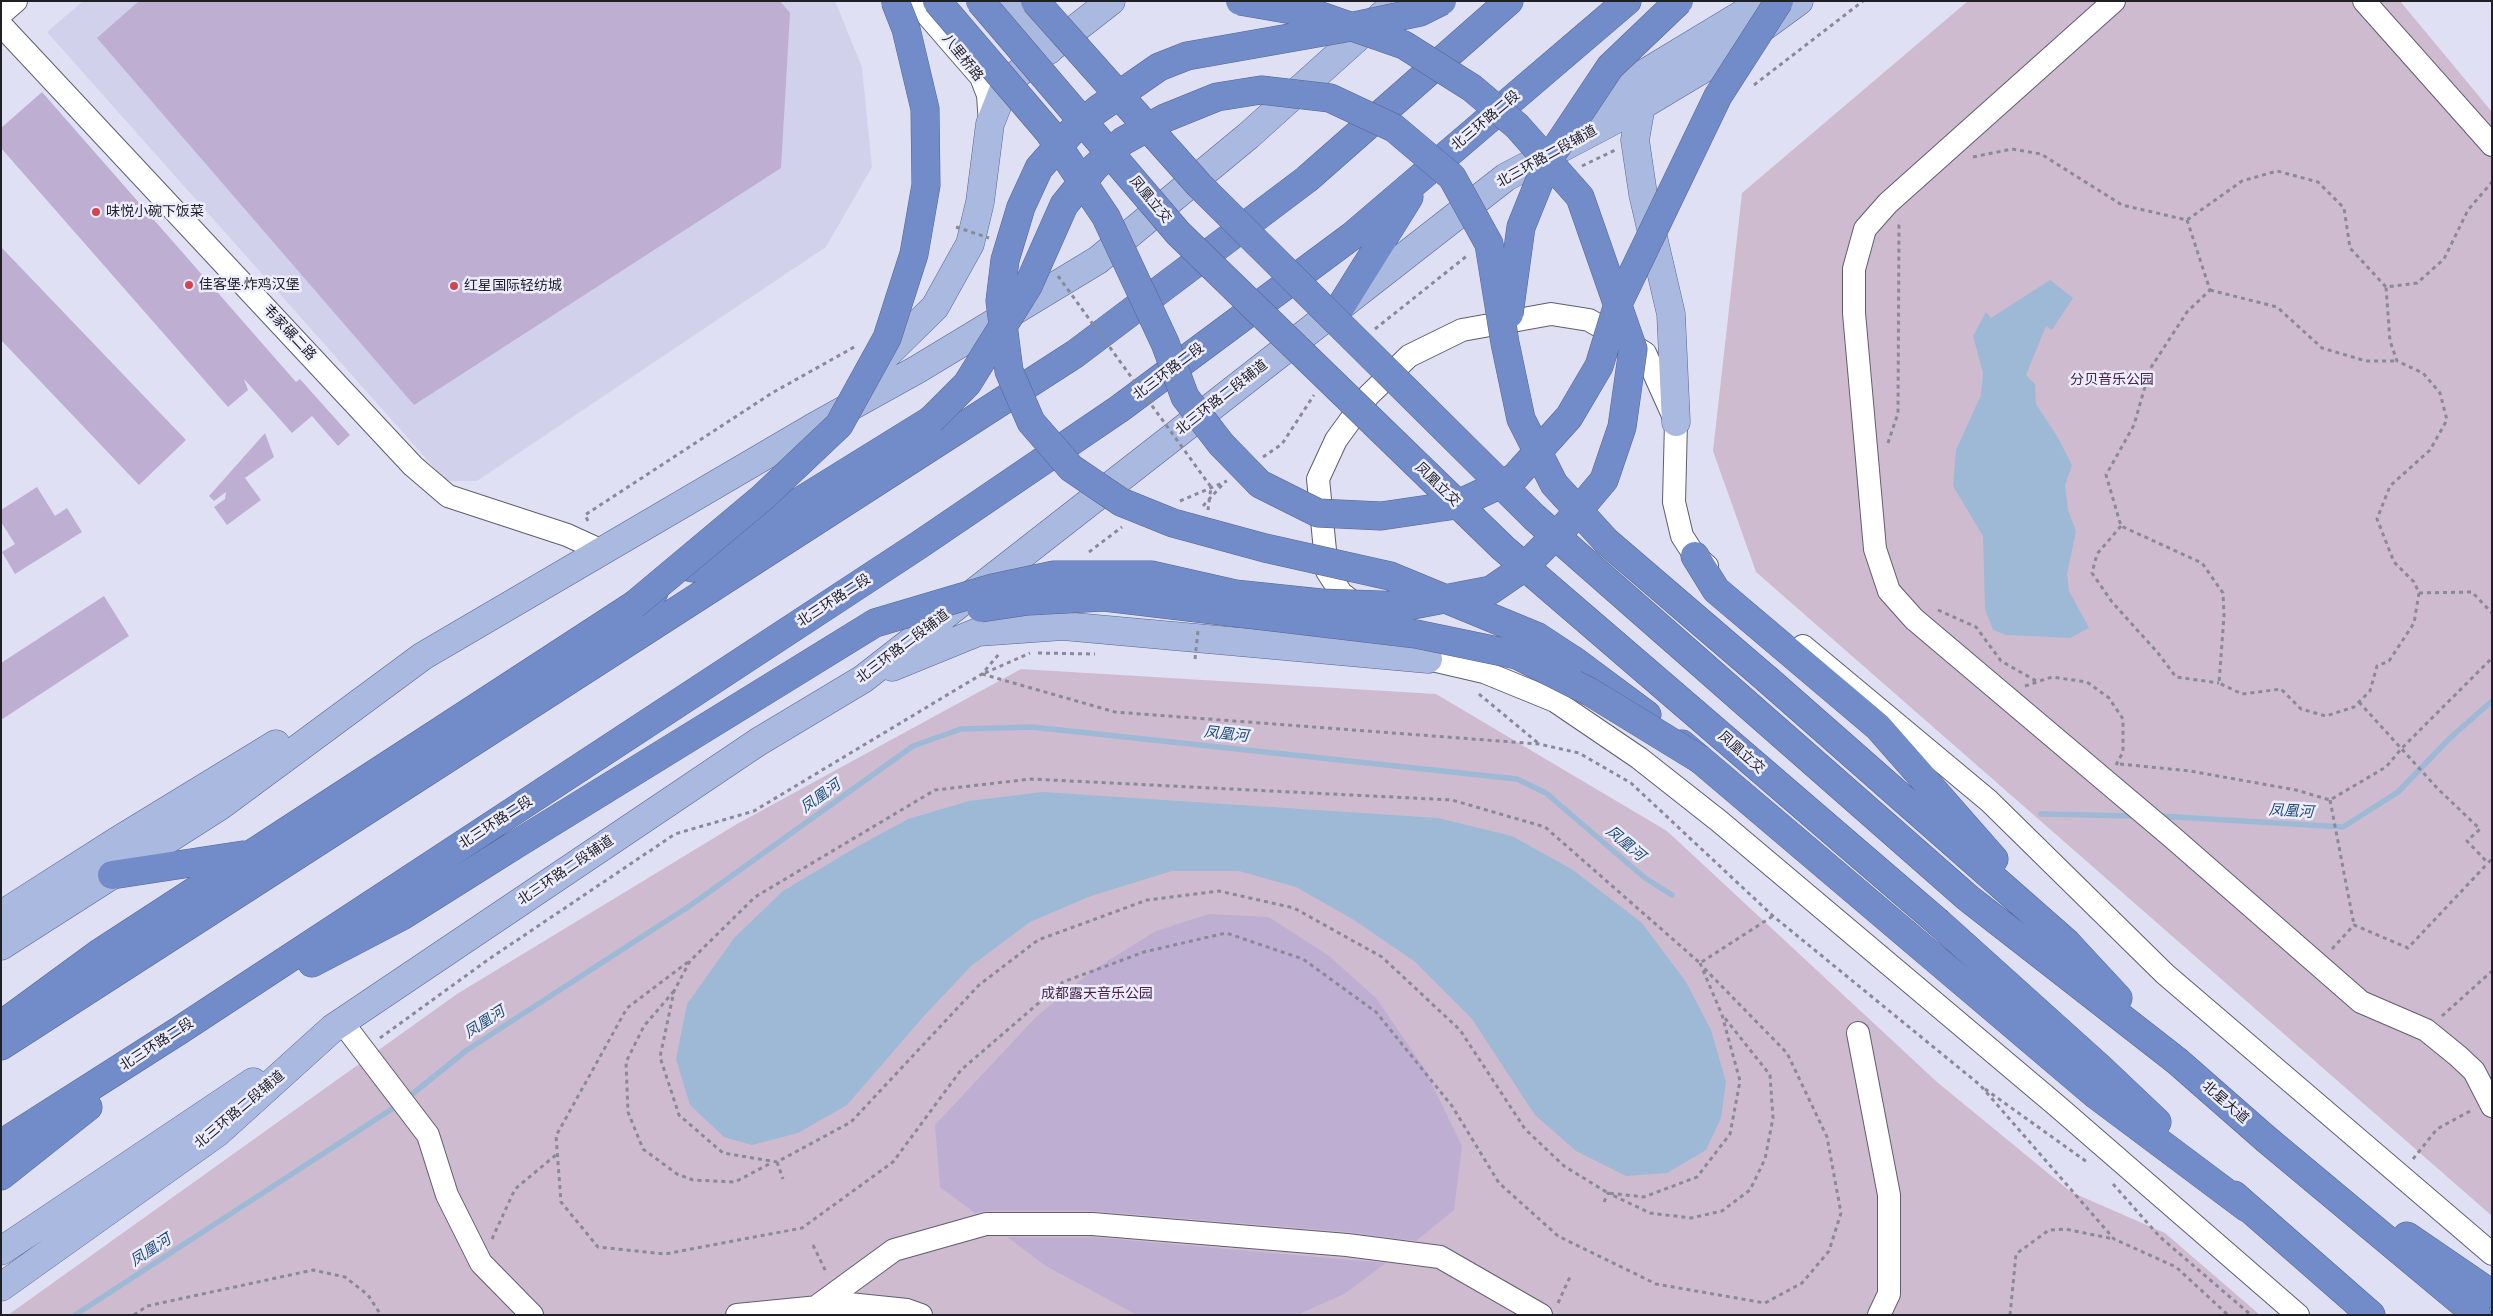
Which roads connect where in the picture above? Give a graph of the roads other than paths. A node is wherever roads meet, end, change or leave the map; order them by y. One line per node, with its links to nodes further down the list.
1 (16, 1): 20 (street)
2 (895, 1): 35 (highway, bridge)
3 (915, 1): 24 (street, 八里桥路)
4 (937, 1): 28 (highway, bridge)
5 (980, 1): 57 (highway, 凤凰立交, bridge)
6 (1004, 1): 22 (main road)
7 (1035, 1): 51 (highway, 北星大道, bridge)
8 (1111, 1): 22 (main road)
9 (1240, 1): 28 (highway, bridge)
10 (1398, 1): 32 (main road)
11 (1442, 1): 40 (highway, bridge)
12 (1509, 1): 50 (highway)
13 (1627, 1): 26 (highway, 北三环路二段)
14 (1679, 1): 30 (highway, bridge)
15 (1764, 1): 27 (main road)
16 (1779, 1): 28 (highway, bridge)
17 (1799, 1): 23 (main road, 北三环路二段辅道)
18 (2114, 1): 53 (street)
19 (2364, 1): 25 (street)
20 (1, 14)
21 (1, 25): 33 (street, 韦家碾二路)
22 (1049, 50): 24 (main road)
23 (1641, 106): 27 (main road, 北三环路二段辅道); 31 (main road)
24 (990, 124): 32 (main road)
25 (2492, 145)
26 (1424, 175): 29 (highway); 48 (highway, 北三环路二段)
27 (1506, 177): 29 (main road, 北三环路二段辅道)
28 (1618, 304): 36 (highway, bridge)
29 (1341, 306): 39 (main road, 北三环路二段辅道)
30 (1505, 342): 35 (highway, bridge); 44 (highway, bridge)
31 (1676, 422): 34 (street); 38 (street)
32 (812, 428): 33 (main road)
33 (602, 551): 37 (main road)
34 (1695, 556): 44 (highway); 59 (street)
35 (634, 605): 41 (highway)
36 (875, 623): 40 (highway, bridge); 48 (highway, bridge)
37 (423, 656): 42 (main road); 43 (main road)
38 (1428, 660): 39 (main road); 68 (street)
39 (863, 679): 47 (main road, 北三环路二段辅道)
40 (1701, 760): 52 (highway)
41 (252, 853): 42 (highway); 46 (highway)
42 (112, 875): 45 (main road)
43 (1, 915)
44 (2067, 943): 51 (highway)
45 (1, 946)
46 (1, 1025)
47 (337, 1025): 58 (main road); 60 (main road, 北三环路二段辅道); 64 (street)
48 (180, 1030): 55 (highway, 北三环路二段); 56 (highway)
49 (1858, 1033): 67 (street)
50 (1, 1046)
51 (2178, 1061): 54 (highway, 北星大道)
52 (2096, 1095): 57 (highway); 69 (highway)
53 (2490, 1103)
54 (2266, 1138): 61 (highway); 71 (highway, 北星大道)
55 (1, 1144)
56 (1, 1176)
57 (2247, 1208): 70 (highway)
58 (1, 1251)
59 (2492, 1254)
60 (1, 1287)
61 (2492, 1294)
62 (816, 1307): 63 (street); 65 (street); 66 (street)
63 (1549, 1311)
64 (532, 1315)
65 (737, 1315)
66 (921, 1315)
67 (1879, 1315)
68 (2298, 1315)
69 (2347, 1315)
70 (2371, 1315)
71 (2476, 1315)

